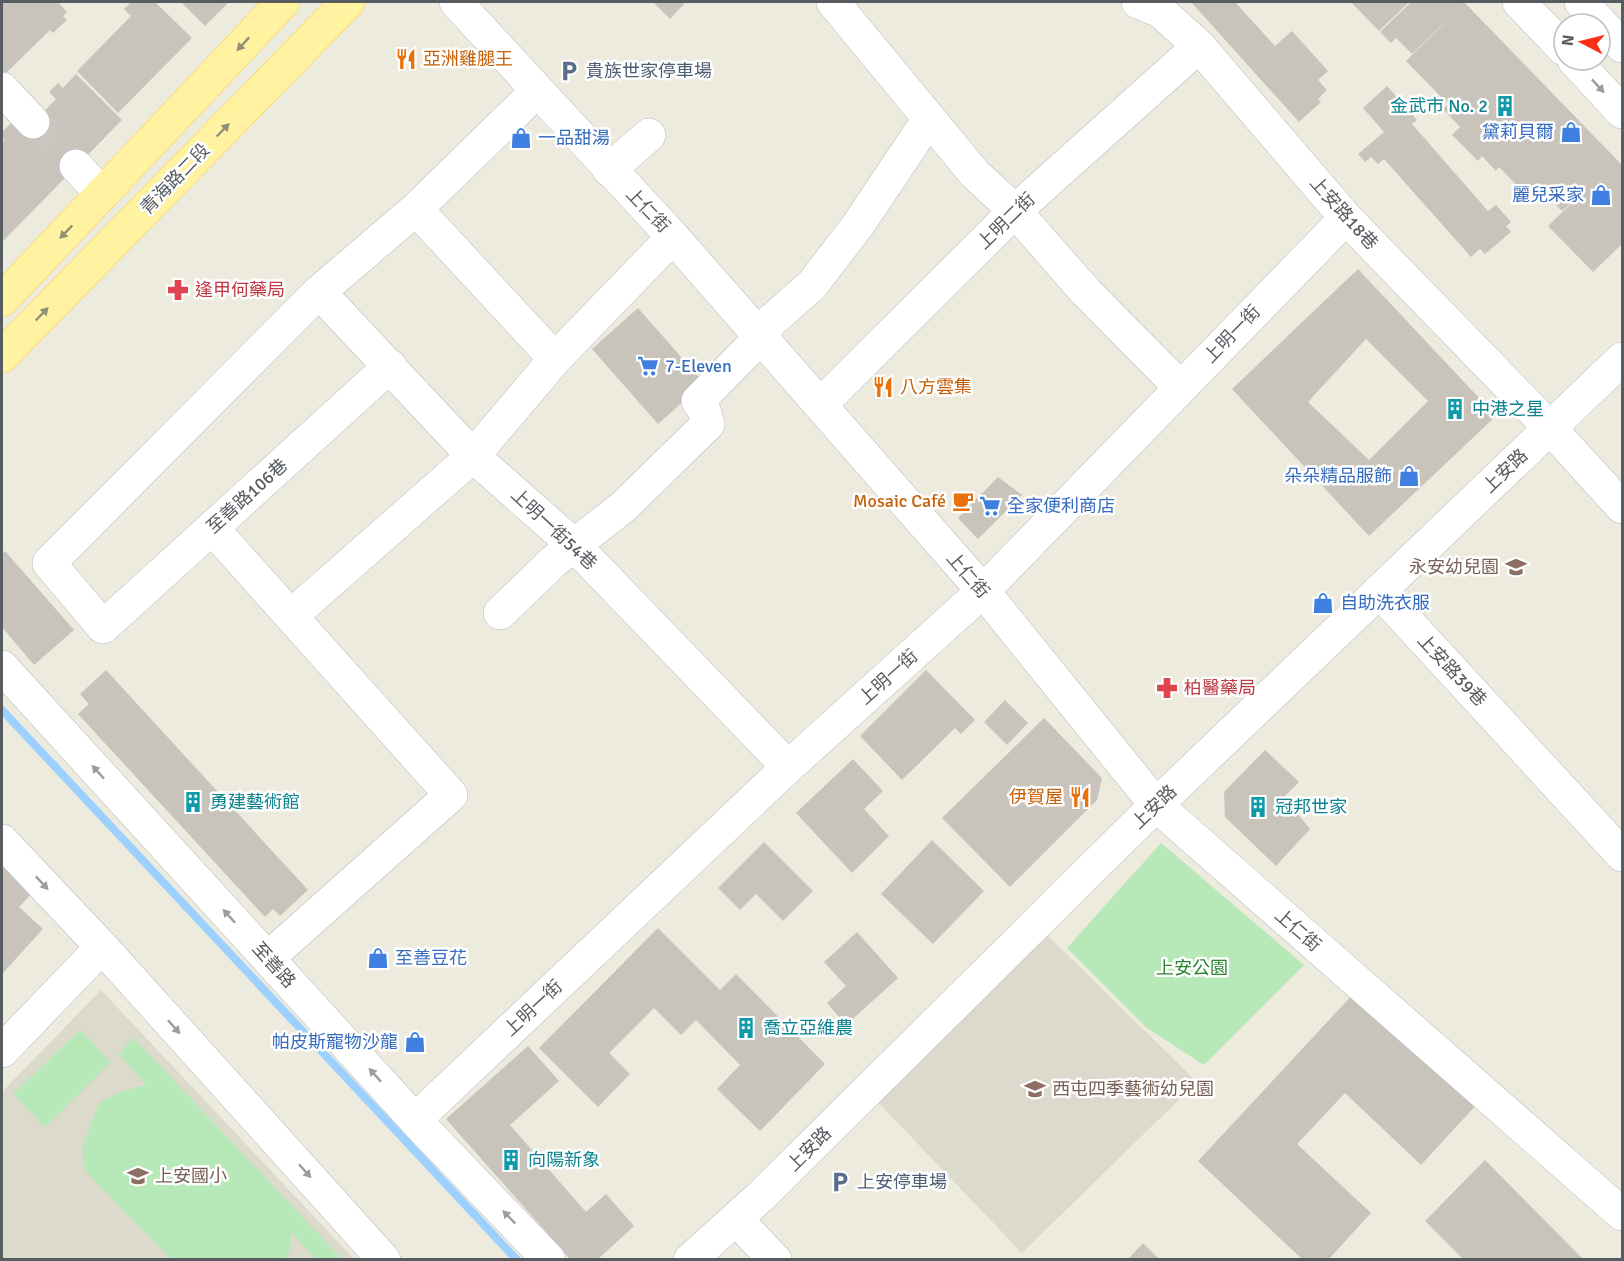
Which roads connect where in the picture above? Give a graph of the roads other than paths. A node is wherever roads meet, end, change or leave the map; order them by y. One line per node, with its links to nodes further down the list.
1 (283, 2): 20 (main road, one-way to 20)
2 (348, 2): 28 (main road, 青海路二段, one-way to 2)
3 (456, 2): 13 (street, 上仁街)
4 (833, 2): 15 (street)
5 (1138, 2): 9 (street, 上安路18巷)
6 (1519, 2): 8 (street)
7 (1581, 2): 10 (street)
8 (1552, 37)
9 (1199, 46): 22 (street, 上明二街); 23 (street, 上安路18巷)
10 (1623, 46)
11 (1585, 72): 14 (street, one-way to 14)
12 (2, 89): 16 (street)
13 (537, 91): 19 (street, 上仁街); 21 (street)
14 (1623, 112)
15 (929, 119): 22 (street); 27 (street)
16 (33, 122)
17 (649, 135): 19 (street)
18 (76, 166): 20 (street)
19 (609, 170): 24 (street, 上仁街)
20 (102, 194): 26 (main road, one-way to 26)
21 (416, 208): 25 (street); 29 (street)
22 (1015, 211): 32 (street); 33 (street, 上明二街)
23 (1346, 218): 32 (street, 上明一街); 34 (street, 上安路18巷)
24 (673, 237): 27 (street, 上仁街); 29 (street)
25 (320, 292): 31 (street, 上明一街54巷); 37 (street, 至善路106巷)
26 (2, 300)
27 (761, 337): 33 (street, 上仁街); 38 (street)
28 (2, 356)
29 (555, 359): 35 (street)
30 (1623, 359): 34 (street, 上安路)
31 (390, 366): 35 (street, 上明一街54巷); 37 (street, 至善路106巷)
32 (1180, 387): 39 (street, 上明一街)
33 (820, 405): 39 (street, 上仁街)
34 (1550, 428): 36 (street, 上安路18巷); 40 (street, 上安路)
35 (473, 456): 38 (street, 上明一街54巷); 42 (street)
36 (1623, 507)
37 (212, 528): 42 (street)
38 (575, 546): 41 (street); 44 (street, 上明一街54巷)
39 (983, 591): 44 (street, 上明一街); 45 (street, 上仁街)
40 (1379, 591): 45 (street, 上安路); 47 (street, 上安路39巷)
41 (500, 613)
42 (291, 616): 49 (street)
43 (2, 667): 49 (street, 至善路, one-way to 43)
44 (788, 767): 51 (street, 上明一街)
45 (1156, 805): 52 (street, 上仁街); 53 (street, 上安路)
46 (2, 841): 48 (street, one-way to 48)
47 (1623, 855)
48 (102, 947): 50 (street); 54 (street, one-way to 54)
49 (268, 958): 51 (street, 至善路, one-way to 49)
50 (2, 1051)
51 (415, 1120): 55 (street, 至善路, one-way to 51)
52 (1623, 1214)
53 (736, 1219): 56 (street, 上安路); 57 (street)
54 (384, 1260)
55 (549, 1260)
56 (690, 1260)
57 (775, 1260)

